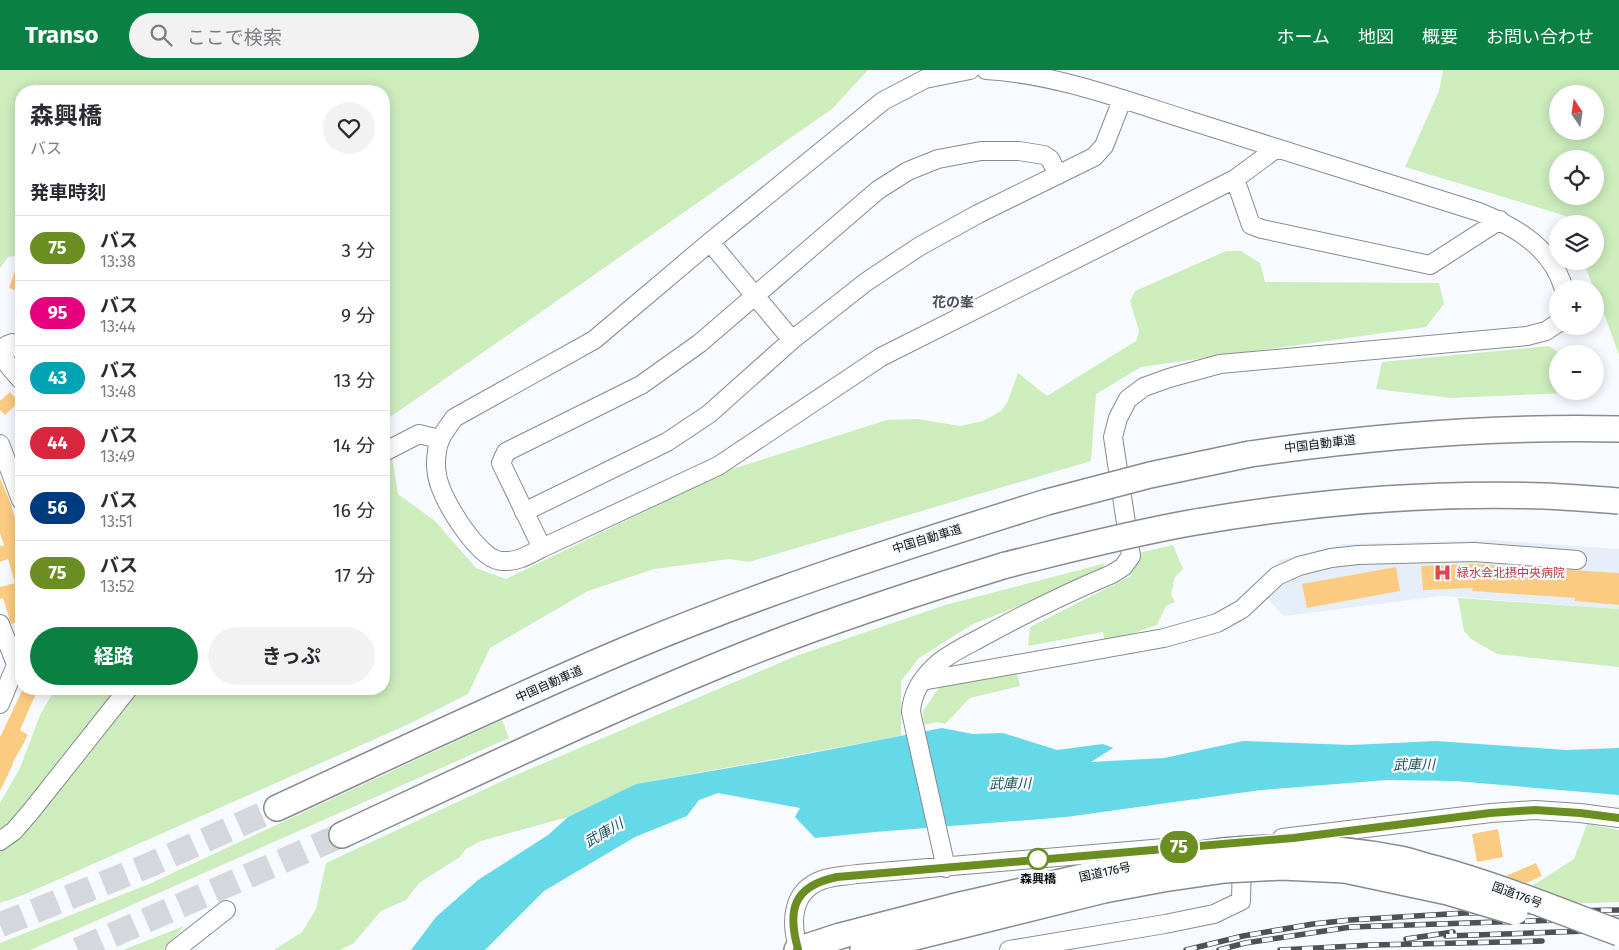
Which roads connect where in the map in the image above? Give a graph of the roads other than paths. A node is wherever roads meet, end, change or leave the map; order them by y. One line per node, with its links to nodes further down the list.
1 (970, 70): 8 (street)
2 (986, 70): 3 (street)
3 (1122, 100): 4 (street); 5 (street)
4 (1277, 148): 6 (street); 7 (street)
5 (1058, 174): 10 (street); 12 (street)
6 (1235, 179): 7 (street); 23 (street)
7 (1500, 220): 9 (street)
8 (710, 242): 10 (street); 17 (street)
9 (1561, 280)
10 (755, 295): 12 (street); 22 (street)
11 (1549, 329): 28 (street)
12 (792, 340): 22 (street)
13 (15, 345): 14 (street)
14 (3, 368): 15 (street)
15 (15, 376)
16 (1619, 429): 31 (highway, 中国自動車道, bridge)
17 (439, 439): 19 (street); 23 (street)
18 (0, 444): 20 (street)
19 (390, 449)
20 (15, 484)
21 (1619, 501): 33 (highway, bridge)
22 (524, 512): 23 (street)
23 (542, 548)
24 (1577, 560): 28 (street)
25 (0, 624): 26 (street)
26 (15, 652)
27 (15, 666): 30 (street)
28 (922, 681): 36 (street)
29 (123, 695): 34 (street)
30 (0, 704)
31 (277, 808)
32 (1619, 818): 35 (street)
33 (342, 835)
34 (0, 842)
35 (1242, 842): 36 (street); 44 (street)
36 (946, 868): 42 (street)
37 (1102, 881): 39 (highway, 国道176号, bridge); 40 (highway, 国道176号); 42 (highway, 国道176号); 45 (highway, 国道176号, bridge)
38 (226, 910): 41 (street)
39 (1619, 933)
40 (927, 942): 43 (highway, 国道176号)
41 (175, 950)
42 (798, 950)
43 (863, 950)
44 (1009, 950)
45 (1616, 950)

